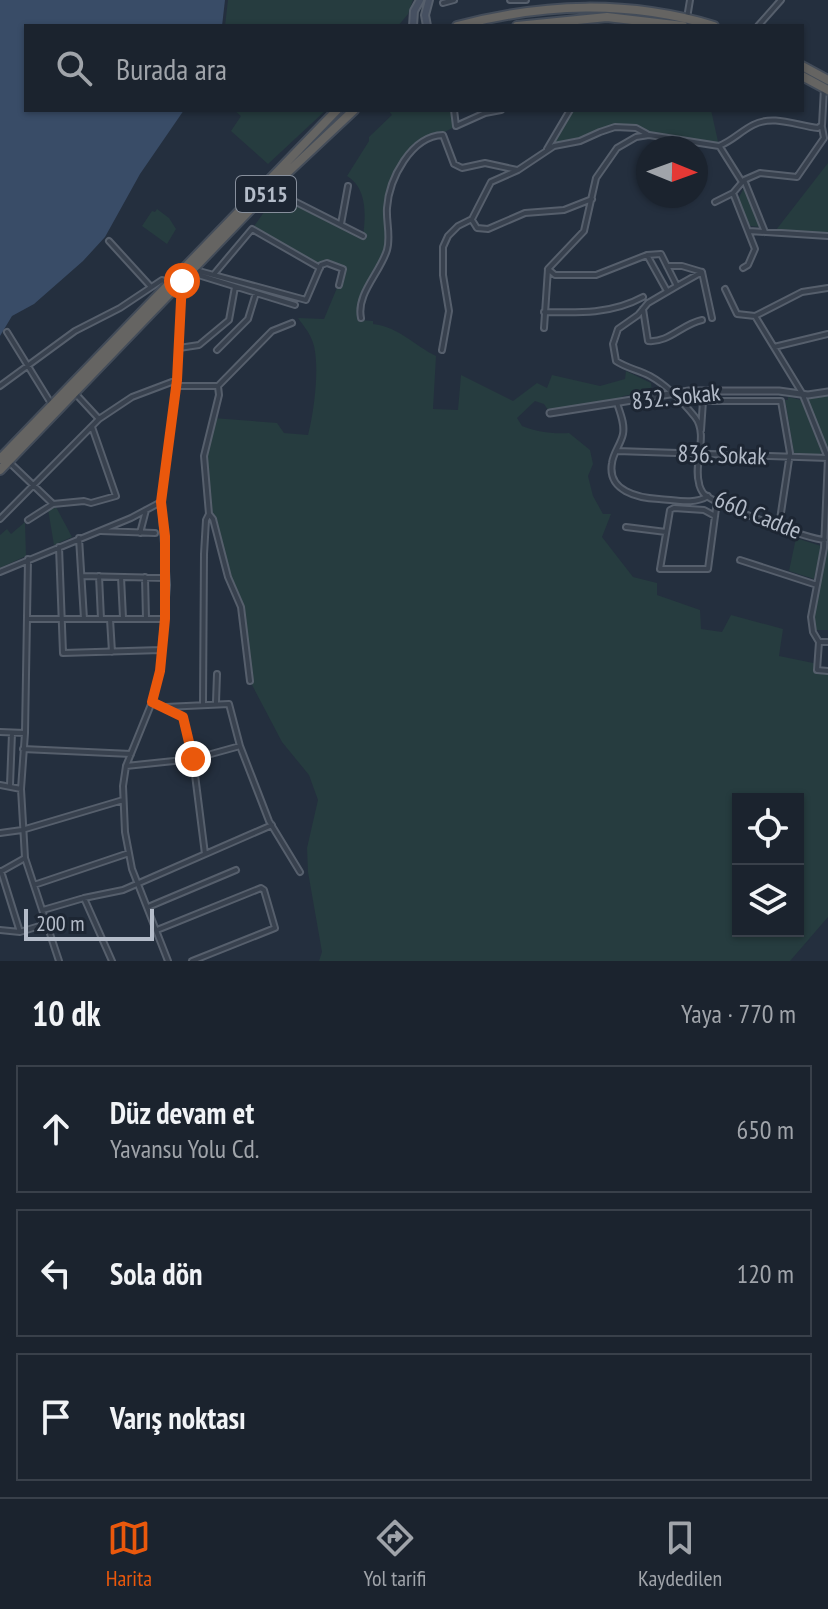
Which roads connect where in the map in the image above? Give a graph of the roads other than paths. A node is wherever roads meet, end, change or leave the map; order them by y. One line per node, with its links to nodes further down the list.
1 (420, 0): 10 (main road)
2 (429, 0): 11 (main road)
3 (454, 0): 8 (street)
4 (512, 0): 5 (street)
5 (526, 0)
6 (690, 0): 9 (street)
7 (781, 0): 14 (street)
8 (443, 3)
9 (685, 22): 12 (highway); 13 (highway)
10 (413, 24)
11 (427, 24)
12 (466, 24)
13 (537, 24)
14 (760, 24)
15 (804, 68): 17 (highway)
16 (804, 77): 17 (highway)
17 (827, 86): 23 (street)
18 (335, 112): 54 (highway, D515)
19 (352, 112): 34 (highway, D515)
20 (454, 112): 21 (street)
21 (490, 112)
22 (569, 112): 31 (street)
23 (822, 125): 24 (street); 30 (street); 33 (street)
24 (828, 129)
25 (641, 130): 26 (street); 27 (street); 31 (street)
26 (649, 135): 28 (street); 30 (street)
27 (640, 136)
28 (644, 136)
29 (636, 139): 37 (street)
30 (719, 146): 33 (street)
31 (546, 153): 32 (street)
32 (518, 170): 39 (street); 71 (street)
33 (743, 181): 36 (street); 42 (street)
34 (273, 186): 40 (street); 55 (highway, D515)
35 (348, 186): 40 (street)
36 (733, 193): 38 (street); 41 (street)
37 (592, 199): 39 (street); 50 (street)
38 (715, 202)
39 (472, 219): 83 (street)
40 (341, 224): 43 (street)
41 (749, 231): 42 (street); 49 (street)
42 (765, 232): 44 (street)
43 (363, 236)
44 (828, 236)
45 (109, 241): 58 (street)
46 (647, 255): 47 (street); 50 (street); 62 (street)
47 (667, 266): 51 (street); 57 (street)
48 (320, 268): 52 (street); 52 (street); 56 (street)
49 (743, 268)
50 (548, 269): 69 (street)
51 (702, 272): 57 (street); 72 (street)
52 (215, 273): 53 (street)
53 (195, 274): 55 (street); 59 (street)
54 (169, 283): 58 (street); 93 (highway, D515)
55 (182, 285): 64 (highway, D515); 66 (street)
56 (339, 285)
57 (677, 286): 62 (street)
58 (151, 287): 84 (street)
59 (235, 287): 63 (street); 73 (street)
60 (828, 288): 70 (street)
61 (725, 289): 70 (street)
62 (667, 291): 68 (street)
63 (256, 293): 67 (street); 76 (street)
64 (166, 297): 66 (street); 88 (highway, D515)
65 (643, 297): 69 (street)
66 (182, 302): 81 (street)
67 (295, 305)
68 (643, 309): 74 (street); 90 (street)
69 (547, 312): 77 (street)
70 (755, 316): 80 (street)
71 (361, 318)
72 (712, 318)
73 (229, 320): 76 (street); 81 (street)
74 (702, 320)
75 (292, 323): 87 (street)
76 (239, 328): 82 (street)
77 (544, 328)
78 (7, 332): 84 (street)
79 (828, 334): 80 (street)
80 (774, 347): 91 (street)
81 (179, 348): 85 (street)
82 (217, 350)
83 (442, 350)
84 (26, 365): 86 (street); 93 (street)
85 (176, 383): 87 (street); 95 (street); 107 (street)
86 (0, 386)
87 (218, 386): 110 (street)
88 (74, 392): 95 (street); 102 (highway, D515)
89 (828, 392): 91 (street, 832. Sokak)
90 (676, 394): 91 (street, 832. Sokak); 92 (street, 832. Sokak); 97 (street)
91 (805, 396): 101 (street)
92 (617, 403): 94 (street, 832. Sokak); 98 (street)
93 (52, 405): 102 (highway, D515)
94 (550, 413)
95 (99, 419): 96 (street)
96 (92, 427): 104 (street); 108 (street)
97 (700, 433): 99 (street, 660. Cadde); 100 (street, 660. Cadde)
98 (617, 451): 99 (street, 836. Sokak); 105 (street)
99 (699, 455): 100 (street, 836. Sokak); 105 (street, 660. Cadde)
100 (789, 458): 101 (street, 836. Sokak); 114 (street)
101 (828, 458): 121 (street)
102 (4, 460): 103 (highway, D515); 104 (street)
103 (0, 470)
104 (35, 484): 108 (street); 112 (street)
105 (708, 496): 106 (street, 660. Cadde)
106 (717, 501): 111 (street); 114 (street, 660. Cadde)
107 (161, 502): 109 (street); 130 (street)
108 (53, 504): 113 (street)
109 (146, 510): 116 (street); 118 (street)
110 (209, 514): 146 (street); 149 (street)
111 (715, 516): 117 (street); 117 (street)
112 (0, 519)
113 (28, 520)
114 (779, 526): 121 (street, 660. Cadde)
115 (626, 527): 117 (street)
116 (98, 531): 118 (street); 120 (street)
117 (666, 532)
118 (140, 533): 119 (street)
119 (155, 533)
120 (79, 538): 122 (street); 126 (street)
121 (825, 540): 131 (street)
122 (59, 547): 123 (street); 132 (street)
123 (28, 559): 125 (street); 133 (street)
124 (740, 560): 131 (street)
125 (0, 572)
126 (82, 576): 127 (street); 134 (street)
127 (99, 576): 128 (street); 135 (street)
128 (121, 577): 129 (street); 137 (street)
129 (145, 577): 130 (street); 138 (street)
130 (166, 578): 139 (street)
131 (817, 585): 140 (street)
132 (62, 618): 133 (street); 134 (street); 143 (street)
133 (29, 619): 153 (street)
134 (84, 619): 135 (street)
135 (101, 619): 136 (street)
136 (110, 619): 137 (street); 143 (street)
137 (123, 619): 138 (street)
138 (146, 619): 139 (street)
139 (165, 619): 142 (street)
140 (819, 642): 141 (street); 144 (street)
141 (828, 642)
142 (161, 650): 143 (street); 147 (street)
143 (112, 652)
144 (828, 671)
145 (217, 674): 148 (street)
146 (250, 681)
147 (152, 702): 150 (street); 156 (street)
148 (216, 702): 149 (street); 154 (street)
149 (203, 703): 150 (street)
150 (165, 707): 157 (street)
151 (0, 732): 152 (street)
152 (12, 733): 153 (street); 160 (street)
153 (25, 733): 155 (street)
154 (240, 746): 157 (street); 163 (street)
155 (23, 749): 156 (street); 161 (street)
156 (131, 754): 158 (street)
157 (193, 759): 158 (street); 167 (street)
158 (126, 766): 162 (street)
159 (0, 785): 160 (street)
160 (10, 785): 161 (street)
161 (21, 789): 164 (street)
162 (123, 800): 164 (street); 166 (street)
163 (272, 825): 167 (street); 171 (street)
164 (22, 830): 165 (street); 168 (street)
165 (0, 833)
166 (129, 853): 172 (street); 173 (street)
167 (205, 854): 172 (street)
168 (25, 858): 170 (street); 173 (street)
169 (236, 870): 177 (street)
170 (0, 871): 174 (street)
171 (300, 872)
172 (138, 882): 176 (street); 177 (street)
173 (34, 885): 178 (street)
174 (8, 893): 175 (street); 182 (street)
175 (0, 895)
176 (84, 898): 178 (street); 184 (street)
177 (148, 907): 181 (street)
178 (42, 911): 179 (street)
179 (46, 924): 182 (street); 183 (street)
180 (0, 930): 182 (street)
181 (157, 930): 185 (street); 186 (street)
182 (20, 932)
183 (59, 961)
184 (112, 961)
185 (168, 961)
186 (192, 961)

